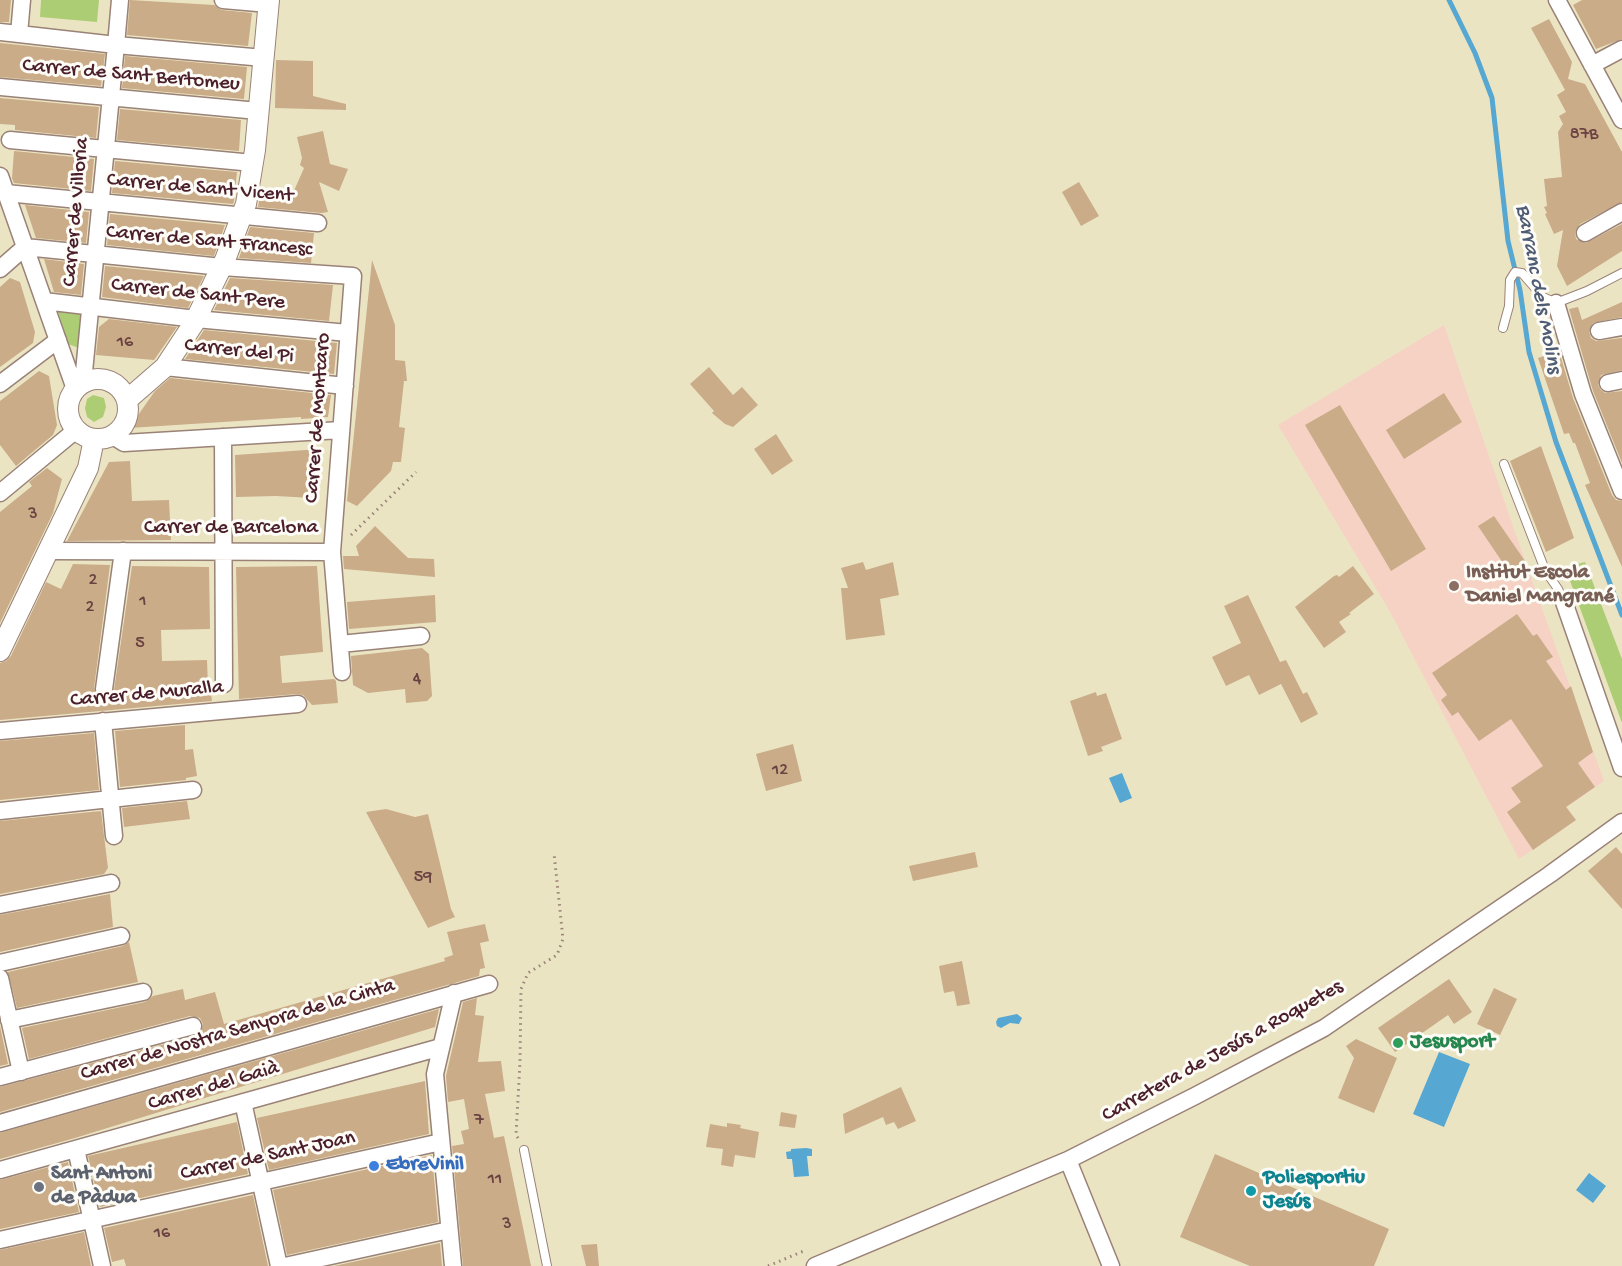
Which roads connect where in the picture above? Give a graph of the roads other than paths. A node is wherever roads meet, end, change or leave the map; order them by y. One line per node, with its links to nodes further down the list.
1 (22, 0): 7 (street)
2 (120, 0): 8 (street, Carrer de Villoria)
3 (223, 0): 5 (street)
4 (1560, 1): 11 (street)
5 (269, 2): 10 (street)
6 (0, 32): 7 (street)
7 (19, 34): 8 (street)
8 (116, 45): 10 (street); 13 (street, Carrer de Villoria)
9 (1622, 49): 11 (street)
10 (264, 58): 14 (street)
11 (1592, 65): 15 (street)
12 (0, 87): 13 (street, Carrer de Sant Bertomeu)
13 (111, 98): 14 (street, Carrer de Sant Bertomeu); 17 (street, Carrer de Villoria)
14 (258, 111): 18 (street)
15 (1622, 120)
16 (10, 140): 17 (street)
17 (106, 149): 18 (street); 20 (street, Carrer de Villoria)
18 (253, 163): 22 (street)
19 (2, 183): 20 (street, Carrer de Sant Vicent); 25 (street)
20 (101, 203): 22 (street, Carrer de Sant Vicent); 26 (street, Carrer de Villoria)
21 (1622, 212): 24 (street)
22 (242, 215): 23 (street, Carrer de Sant Vicent); 27 (street)
23 (318, 223)
24 (1585, 233)
25 (25, 247): 26 (street, Carrer de Sant Francesc); 28 (street); 31 (street)
26 (96, 255): 27 (street, Carrer de Sant Francesc); 33 (street, Carrer de Villoria)
27 (222, 267): 30 (street, Carrer de Sant Francesc); 34 (street)
28 (0, 270)
29 (1622, 273): 32 (lane)
30 (353, 276): 38 (street, Carrer de Montcaro)
31 (44, 302): 33 (street, Carrer de Sant Pere); 39 (street)
32 (1556, 303): 36 (lane); 51 (street)
33 (91, 306): 34 (street, Carrer de Sant Pere); 42 (street, Carrer de Villoria)
34 (196, 319): 38 (street, Carrer de Sant Pere); 40 (street)
35 (1622, 327): 37 (street)
36 (1503, 328)
37 (1599, 331)
38 (348, 333): 43 (street, Carrer de Montcaro)
39 (58, 340): 41 (street); 42 (street)
40 (165, 367): 43 (street, Carrer del Pi); 44 (street)
41 (0, 384)
42 (79, 386): 44 (street); 45 (street)
43 (345, 386): 46 (street, Carrer de Montcaro)
44 (127, 400): 47 (street)
45 (76, 430): 49 (street); 52 (street)
46 (341, 430): 48 (street); 56 (street, Carrer de Montcaro)
47 (113, 436): 48 (street); 49 (street)
48 (223, 437): 55 (street)
49 (94, 440): 53 (street)
50 (1504, 464): 57 (lane)
51 (1622, 491)
52 (0, 493)
53 (49, 551): 54 (street, Carrer de Barcelona); 60 (street)
54 (123, 551): 55 (street, Carrer de Barcelona); 63 (street)
55 (224, 552): 56 (street, Carrer de Barcelona); 62 (street)
56 (332, 552): 59 (street, Carrer de Montcaro)
57 (1564, 602): 67 (street)
58 (421, 636): 59 (street)
59 (340, 644): 61 (street, Carrer de Montcaro)
60 (0, 651)
61 (342, 672)
62 (224, 684)
63 (104, 689)
64 (298, 704): 65 (street, Carrer de Muralla)
65 (104, 721): 66 (street, Carrer de Muralla); 69 (street)
66 (0, 731)
67 (1622, 768)
68 (193, 790): 69 (street)
69 (110, 800): 70 (street); 72 (street)
70 (0, 811)
71 (1622, 822): 91 (street, Carretera de Jesús a Roquetes)
72 (114, 836)
73 (111, 883): 74 (street)
74 (0, 905)
75 (121, 936): 76 (street)
76 (0, 963)
77 (0, 978): 81 (street)
78 (489, 984): 80 (street, Carrer de Nostra Senyora de la Cinta)
79 (143, 992): 81 (street)
80 (454, 993): 83 (street); 87 (street, Carrer de Nostra Senyora de la Cinta)
81 (9, 1020): 84 (street)
82 (193, 1026): 84 (street)
83 (441, 1047): 86 (street, Carrer del Gaià); 88 (street)
84 (21, 1071): 85 (street)
85 (0, 1077)
86 (243, 1102): 89 (street, Carrer del Gaià); 93 (street)
87 (0, 1123)
88 (441, 1142): 93 (street, Carrer de Sant Joan); 95 (street)
89 (76, 1149): 92 (street, Carrer del Gaià); 94 (street)
90 (524, 1150): 101 (lane)
91 (1068, 1160): 102 (street, Carretera de Jesús a Roquetes); 103 (street)
92 (0, 1170)
93 (261, 1182): 94 (street, Carrer de Sant Joan); 98 (street)
94 (91, 1219): 96 (street, Carrer de Sant Joan); 97 (street)
95 (449, 1230): 99 (street); 100 (street)
96 (0, 1240)
97 (102, 1266)
98 (279, 1266)
99 (285, 1266)
100 (453, 1266)
101 (547, 1266)
102 (815, 1266)
103 (1111, 1266)

